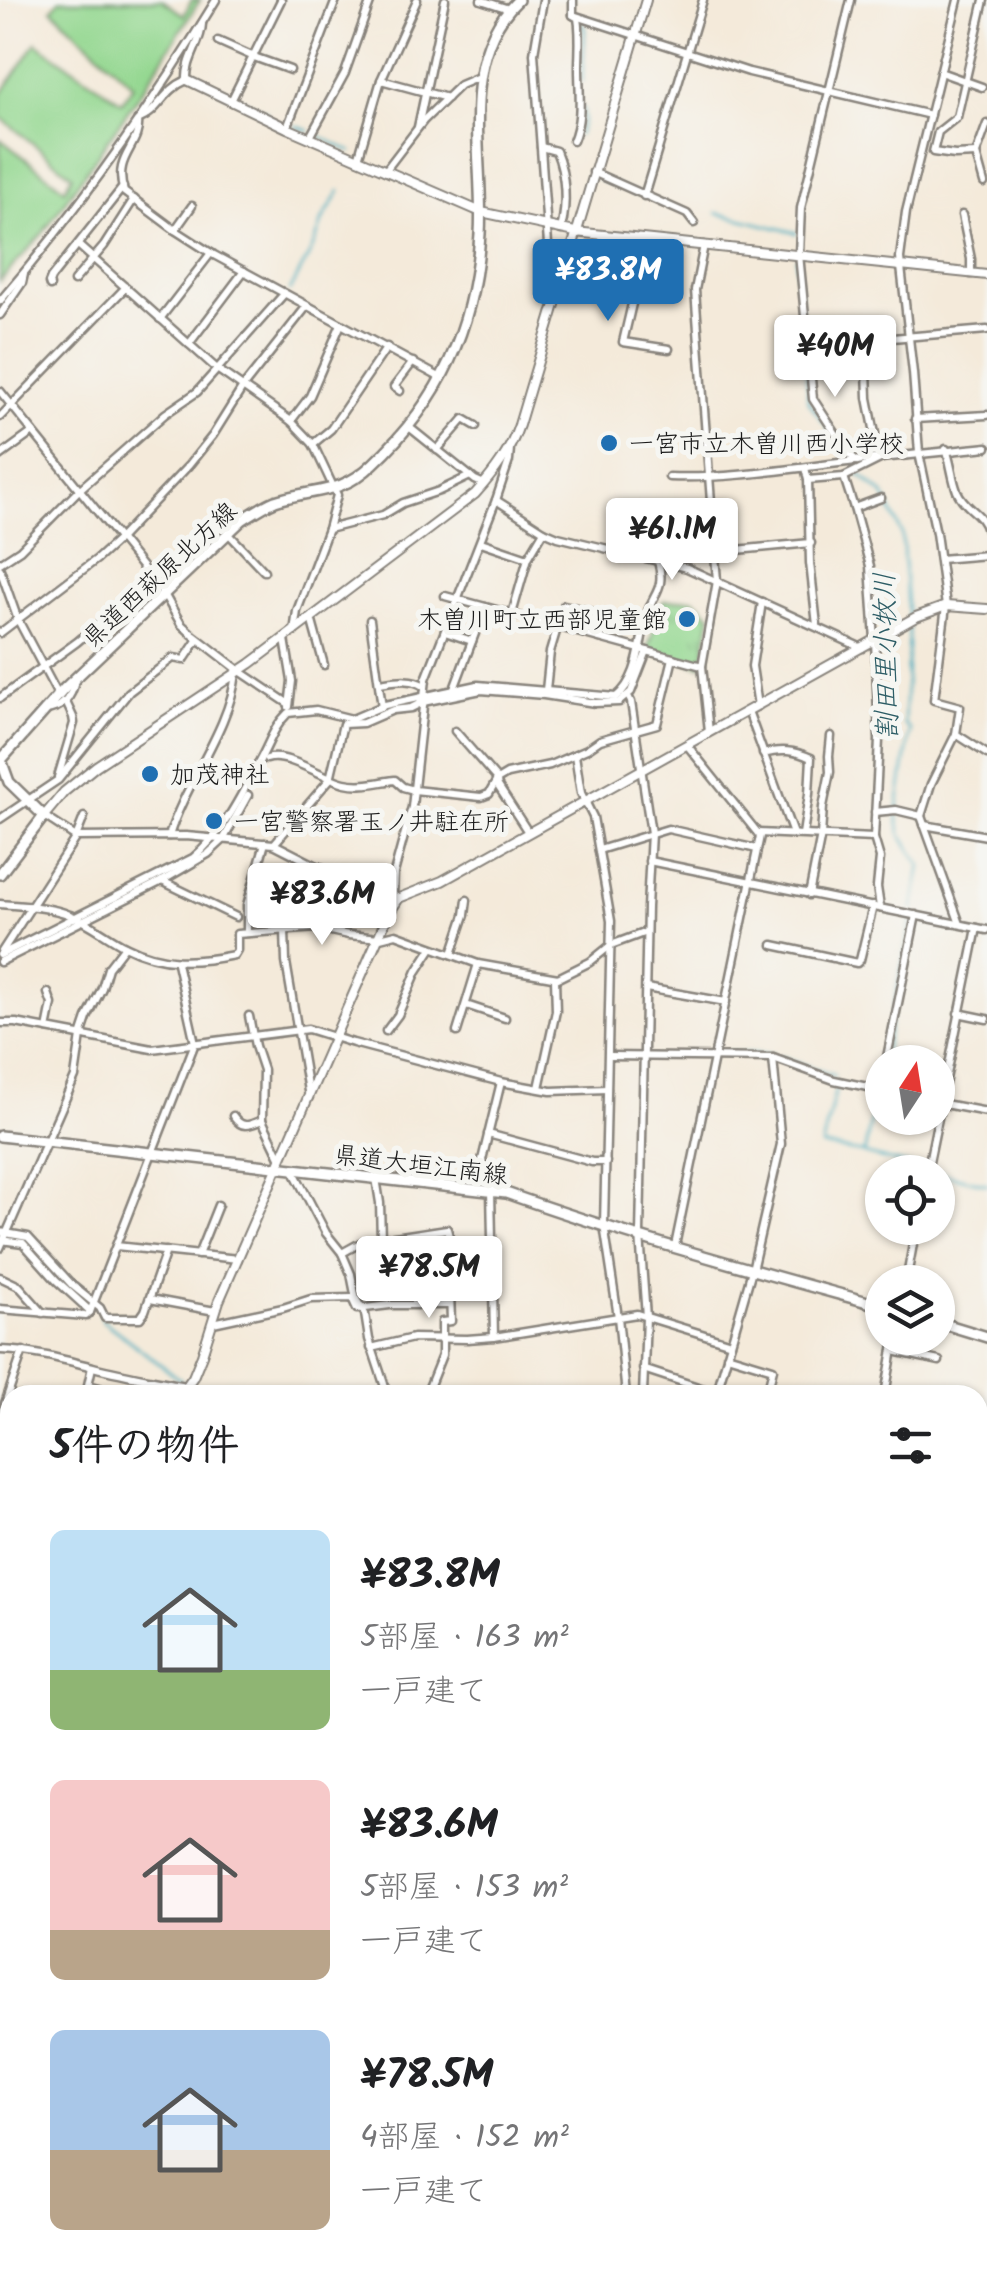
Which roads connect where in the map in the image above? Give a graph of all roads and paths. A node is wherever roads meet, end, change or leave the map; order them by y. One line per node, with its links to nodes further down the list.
1 (216, 0): 19 (street)
2 (282, 0): 23 (street)
3 (336, 0): 38 (street)
4 (370, 0): 40 (street)
5 (418, 0): 28 (street)
6 (445, 0): 31 (street)
7 (480, 0): 16 (street)
8 (518, 0): 17 (main road, 県道西萩原北方線)
9 (543, 0): 42 (street)
10 (574, 0): 18 (street)
11 (646, 0): 20 (street)
12 (703, 0): 22 (street)
13 (851, 0): 32 (street)
14 (958, 0): 25 (street)
15 (984, 0): 29 (street)
16 (498, 2): 17 (street)
17 (509, 8): 26 (main road, 県道西萩原北方線)
18 (574, 14): 20 (street); 41 (street)
19 (202, 24): 27 (street); 36 (street)
20 (635, 36): 22 (street); 46 (street)
21 (218, 41): 23 (street)
22 (687, 53): 32 (street); 49 (street)
23 (254, 58): 24 (street); 34 (street)
24 (290, 70)
25 (940, 72): 29 (street); 35 (street)
26 (482, 76): 33 (street); 52 (main road, 県道西萩原北方線)
27 (186, 80): 34 (street); 36 (street)
28 (381, 80): 31 (street); 44 (street)
29 (965, 82): 30 (street); 43 (street)
30 (982, 87)
31 (426, 91): 33 (street); 39 (street)
32 (829, 91): 35 (street); 63 (street)
33 (447, 98): 39 (street)
34 (231, 102): 38 (street)
35 (930, 115): 65 (street)
36 (138, 120): 48 (street); 67 (street)
37 (987, 124): 43 (street)
38 (287, 128): 40 (street)
39 (418, 128): 45 (street)
40 (310, 137): 44 (street)
41 (573, 141)
42 (541, 147): 55 (street); 57 (street)
43 (976, 154): 47 (street)
44 (358, 159): 45 (street)
45 (385, 171): 52 (street)
46 (594, 172): 49 (street); 58 (street)
47 (984, 183)
48 (123, 187): 50 (street); 60 (street)
49 (644, 196): 54 (street)
50 (134, 200): 56 (street); 64 (street)
51 (192, 206): 56 (street)
52 (481, 212): 55 (street); 89 (main road, 県道西萩原北方線)
53 (962, 215): 68 (street)
54 (694, 223)
55 (547, 228): 57 (street); 75 (street)
56 (175, 230): 62 (street)
57 (561, 230): 58 (street)
58 (576, 232): 59 (street); 75 (street)
59 (647, 240): 61 (street); 86 (street)
60 (78, 245): 64 (street); 71 (street)
61 (704, 245): 63 (street); 114 (street)
62 (211, 254): 66 (street); 78 (street)
63 (798, 254): 65 (street); 83 (street)
64 (94, 258): 70 (street); 72 (street)
65 (903, 266): 68 (street); 81 (street)
66 (244, 272): 73 (street); 84 (street)
67 (24, 273): 74 (street); 77 (street)
68 (971, 275): 69 (street)
69 (987, 275)
70 (74, 281)
71 (50, 286)
72 (126, 287): 78 (street); 93 (street)
73 (284, 294): 76 (street); 88 (street)
74 (0, 301)
75 (554, 304): 102 (street)
76 (307, 306): 79 (street); 90 (street)
77 (0, 315)
78 (160, 319): 84 (street)
79 (342, 324): 85 (street); 97 (street)
80 (987, 330): 81 (street)
81 (909, 335): 82 (street); 96 (street)
82 (866, 340): 83 (street); 108 (street)
83 (808, 343): 109 (street)
84 (189, 344): 88 (street)
85 (386, 347): 87 (street); 101 (street)
86 (668, 349)
87 (412, 362): 89 (street); 92 (street)
88 (217, 369): 90 (street); 118 (street)
89 (441, 378): 99 (main road, 県道西萩原北方線)
90 (243, 388): 97 (street); 126 (street)
91 (0, 391): 93 (street)
92 (400, 391)
93 (12, 406): 95 (street); 100 (street)
94 (987, 415): 96 (street)
95 (0, 416)
96 (916, 419): 106 (street)
97 (291, 420): 101 (street)
98 (476, 426): 105 (street)
99 (409, 428): 105 (street); 117 (main road, 県道西萩原北方線)
100 (33, 432): 107 (street); 118 (street)
101 (313, 444): 117 (street)
102 (510, 447): 116 (street); 120 (street)
103 (987, 447): 104 (street)
104 (946, 449): 106 (street); 124 (street)
105 (437, 450): 111 (street)
106 (919, 453): 108 (street); 132 (street)
107 (0, 456)
108 (880, 459): 109 (street); 113 (street)
109 (857, 461): 110 (street)
110 (805, 468): 114 (street); 115 (street)
111 (470, 476): 116 (street); 122 (street)
112 (669, 477): 114 (street)
113 (844, 477): 115 (street); 121 (street)
114 (709, 478): 129 (street)
115 (808, 480): 128 (street)
116 (484, 484): 147 (street)
117 (334, 489): 122 (street); 125 (main road, 県道西萩原北方線)
118 (79, 490): 126 (street); 134 (street)
119 (881, 498): 121 (street)
120 (496, 500): 123 (street); 127 (street)
121 (854, 508): 159 (street)
122 (328, 528): 153 (street)
123 (544, 531): 131 (street); 133 (street)
124 (987, 532)
125 (228, 533): 135 (street); 138 (main road, 県道西萩原北方線)
126 (119, 539): 136 (street); 148 (street)
127 (481, 542): 131 (street); 140 (street)
128 (811, 543): 129 (street); 151 (street)
129 (715, 552): 137 (street)
130 (987, 555): 132 (street)
131 (528, 558): 145 (street)
132 (940, 559): 142 (street)
133 (658, 562): 137 (street); 150 (street)
134 (0, 566): 148 (street)
135 (264, 571)
136 (152, 579): 138 (street); 166 (street)
137 (717, 580): 141 (street); 165 (street)
138 (164, 594): 156 (street); 174 (main road, 県道西萩原北方線)
139 (445, 596): 140 (street)
140 (458, 600): 143 (street); 154 (street)
141 (762, 602): 151 (street); 176 (street)
142 (946, 606): 144 (street); 159 (street); 183 (street)
143 (484, 607): 145 (street); 160 (street)
144 (987, 609)
145 (512, 614): 152 (street)
146 (606, 616): 150 (street); 152 (street); 157 (street)
147 (311, 618): 153 (street); 164 (street)
148 (18, 620): 155 (street); 166 (street)
149 (370, 620): 168 (street)
150 (645, 625): 162 (street)
151 (818, 626): 161 (street)
152 (557, 627): 157 (street); 171 (street)
153 (294, 632): 158 (street)
154 (444, 632): 160 (street); 169 (street)
155 (0, 634)
156 (198, 638): 167 (street); 193 (street)
157 (600, 638): 162 (street)
158 (285, 639): 167 (street); 178 (street)
159 (876, 640): 161 (street); 199 (street)
160 (472, 641): 170 (street)
161 (862, 648): 176 (street)
162 (644, 650): 163 (street); 171 (street); 172 (street)
163 (672, 658): 165 (street); 181 (street)
164 (324, 665)
165 (702, 666): 182 (street)
166 (43, 668): 173 (street); 174 (street)
167 (238, 672): 178 (street); 200 (street); 209 (street)
168 (379, 683): 169 (street); 177 (street)
169 (425, 687): 175 (street)
170 (454, 689): 171 (street); 175 (street)
171 (546, 690)
172 (628, 696): 175 (street); 181 (street)
173 (0, 698)
174 (62, 699): 190 (main road, 県道西萩原北方線); 193 (street)
175 (423, 699): 177 (street); 192 (street); 195 (street)
176 (758, 706): 179 (street)
177 (382, 707): 178 (street)
178 (289, 709): 213 (street)
179 (748, 711): 182 (street); 186 (street)
180 (455, 731): 194 (street)
181 (634, 731): 188 (street); 191 (street)
182 (709, 732): 185 (street)
183 (956, 734): 187 (street); 203 (street)
184 (831, 736): 208 (street)
185 (687, 745): 191 (street); 205 (street)
186 (763, 754): 207 (street); 207 (street)
187 (987, 754)
188 (575, 755): 194 (street); 198 (street)
189 (267, 758): 192 (street)
190 (0, 760): 197 (main road, 県道西萩原北方線)
191 (642, 769): 198 (street); 206 (street)
192 (330, 778): 195 (street); 214 (street)
193 (58, 780): 197 (street)
194 (497, 780): 195 (street); 204 (street)
195 (414, 790): 223 (street)
196 (248, 795): 213 (street)
197 (26, 800): 200 (main road, 県道西萩原北方線); 202 (street)
198 (585, 801): 204 (street); 216 (street)
199 (875, 812): 203 (street); 212 (street)
200 (44, 816): 211 (street); 219 (main road)
201 (84, 818): 211 (street)
202 (0, 819)
203 (922, 821): 210 (street); 231 (street)
204 (528, 832): 223 (street)
205 (757, 832): 207 (street); 215 (street)
206 (652, 833): 215 (street); 216 (street); 217 (street)
207 (798, 834): 208 (street)
208 (821, 835): 212 (street); 222 (street)
209 (169, 836): 211 (street); 213 (street)
210 (987, 836)
211 (76, 837): 226 (street)
212 (874, 838): 227 (street)
213 (218, 840): 214 (street); 220 (street); 229 (street)
214 (270, 844): 218 (street); 237 (street)
215 (758, 848): 221 (street)
216 (598, 850): 239 (street)
217 (648, 861): 221 (street); 236 (street)
218 (313, 864): 223 (street); 232 (street)
219 (0, 874)
220 (162, 881): 229 (street); 230 (street)
221 (751, 882): 222 (street); 250 (street)
222 (808, 895): 227 (street)
223 (396, 897): 238 (street)
224 (466, 900): 243 (street)
225 (0, 904): 226 (street)
226 (30, 906): 229 (street); 244 (street)
227 (876, 907): 228 (street); 240 (street)
228 (916, 915): 231 (street); 265 (street)
229 (78, 918): 241 (street); 244 (street)
230 (236, 918)
231 (960, 924): 233 (street)
232 (296, 928): 234 (street); 238 (street)
233 (977, 928): 235 (street); 252 (street)
234 (286, 930): 237 (street); 258 (street)
235 (987, 930)
236 (646, 932): 239 (street); 248 (street)
237 (247, 933): 245 (street)
238 (378, 938): 242 (street); 263 (street)
239 (611, 945): 247 (street); 267 (street)
240 (772, 945)
241 (124, 946): 245 (street); 262 (street)
242 (432, 948): 243 (street); 259 (street)
243 (452, 954): 246 (street)
244 (0, 957)
245 (177, 963): 264 (street)
246 (478, 964): 247 (street); 251 (street)
247 (556, 978): 273 (street)
248 (646, 988): 250 (street); 269 (street)
249 (48, 993): 257 (street)
250 (726, 1002): 268 (street)
251 (466, 1004): 254 (street); 260 (street)
252 (958, 1013): 255 (street); 266 (street)
253 (249, 1016): 261 (street)
254 (505, 1018)
255 (987, 1019)
256 (0, 1023): 257 (street)
257 (47, 1029): 262 (street)
258 (298, 1029): 261 (street); 263 (street); 275 (street)
259 (386, 1031)
260 (457, 1032)
261 (252, 1034): 264 (street); 279 (street)
262 (81, 1036): 264 (street); 282 (street)
263 (335, 1038): 271 (street); 275 (street)
264 (195, 1043): 283 (street)
265 (889, 1045)
266 (952, 1045)
267 (609, 1056): 269 (street); 274 (street)
268 (714, 1056): 269 (street); 270 (street); 295 (street)
269 (645, 1057): 291 (street)
270 (773, 1058): 272 (street); 300 (street)
271 (501, 1082): 273 (street); 280 (street)
272 (865, 1087)
273 (539, 1088): 274 (street)
274 (607, 1089): 284 (street)
275 (309, 1097): 285 (street)
276 (955, 1106): 277 (street)
277 (987, 1112)
278 (233, 1116): 279 (street)
279 (262, 1120): 285 (street)
280 (488, 1134): 284 (street); 288 (street)
281 (0, 1136): 282 (main road, 県道大垣江南線)
282 (47, 1141): 283 (main road, 県道大垣江南線); 292 (street)
283 (152, 1152): 285 (main road, 県道大垣江南線); 294 (street)
284 (606, 1162): 290 (street)
285 (280, 1163): 286 (main road, 県道大垣江南線); 299 (street)
286 (292, 1168): 287 (main road, 県道大垣江南線); 297 (street)
287 (376, 1177): 288 (main road, 県道大垣江南線); 293 (street)
288 (491, 1190): 290 (main road, 県道大垣江南線); 303 (street)
289 (218, 1204): 298 (street)
290 (604, 1225): 291 (main road, 県道大垣江南線); 312 (street)
291 (640, 1235): 295 (main road, 県道大垣江南線); 313 (street)
292 (2, 1239): 308 (street)
293 (380, 1240): 297 (street); 302 (street)
294 (116, 1246): 296 (street); 308 (street)
295 (675, 1246): 300 (main road, 県道大垣江南線)
296 (166, 1251): 298 (street); 304 (street)
297 (342, 1253): 307 (street)
298 (198, 1255): 299 (street)
299 (238, 1259): 310 (street)
300 (752, 1270): 305 (main road, 県道大垣江南線); 319 (street)
301 (0, 1277): 311 (street)
302 (450, 1292): 303 (street); 306 (street)
303 (494, 1293): 316 (street)
304 (150, 1298): 308 (street); 310 (street)
305 (865, 1301)
306 (450, 1305): 307 (street); 318 (street)
307 (362, 1307): 314 (street); 320 (street)
308 (92, 1308): 311 (street)
309 (0, 1309): 311 (street)
310 (214, 1311): 314 (street)
311 (43, 1313)
312 (618, 1317): 313 (street); 316 (street); 335 (street)
313 (646, 1317): 319 (street); 328 (street)
314 (213, 1323): 332 (street)
315 (955, 1327): 317 (main road)
316 (494, 1337): 318 (street)
317 (987, 1337)
318 (442, 1340): 320 (street); 334 (street)
319 (731, 1343): 323 (street)
320 (372, 1348): 333 (street)
321 (0, 1350): 322 (street)
322 (22, 1350): 327 (street); 329 (street)
323 (728, 1355): 338 (street); 339 (street)
324 (892, 1355): 340 (street)
325 (911, 1355): 326 (street)
326 (938, 1361)
327 (92, 1367): 330 (street); 331 (street)
328 (643, 1368): 336 (street); 337 (street)
329 (12, 1385)
330 (88, 1385)
331 (160, 1385)
332 (187, 1385)
333 (384, 1385)
334 (430, 1385)
335 (625, 1385)
336 (642, 1385)
337 (691, 1385)
338 (719, 1385)
339 (770, 1385)
340 (887, 1385)

